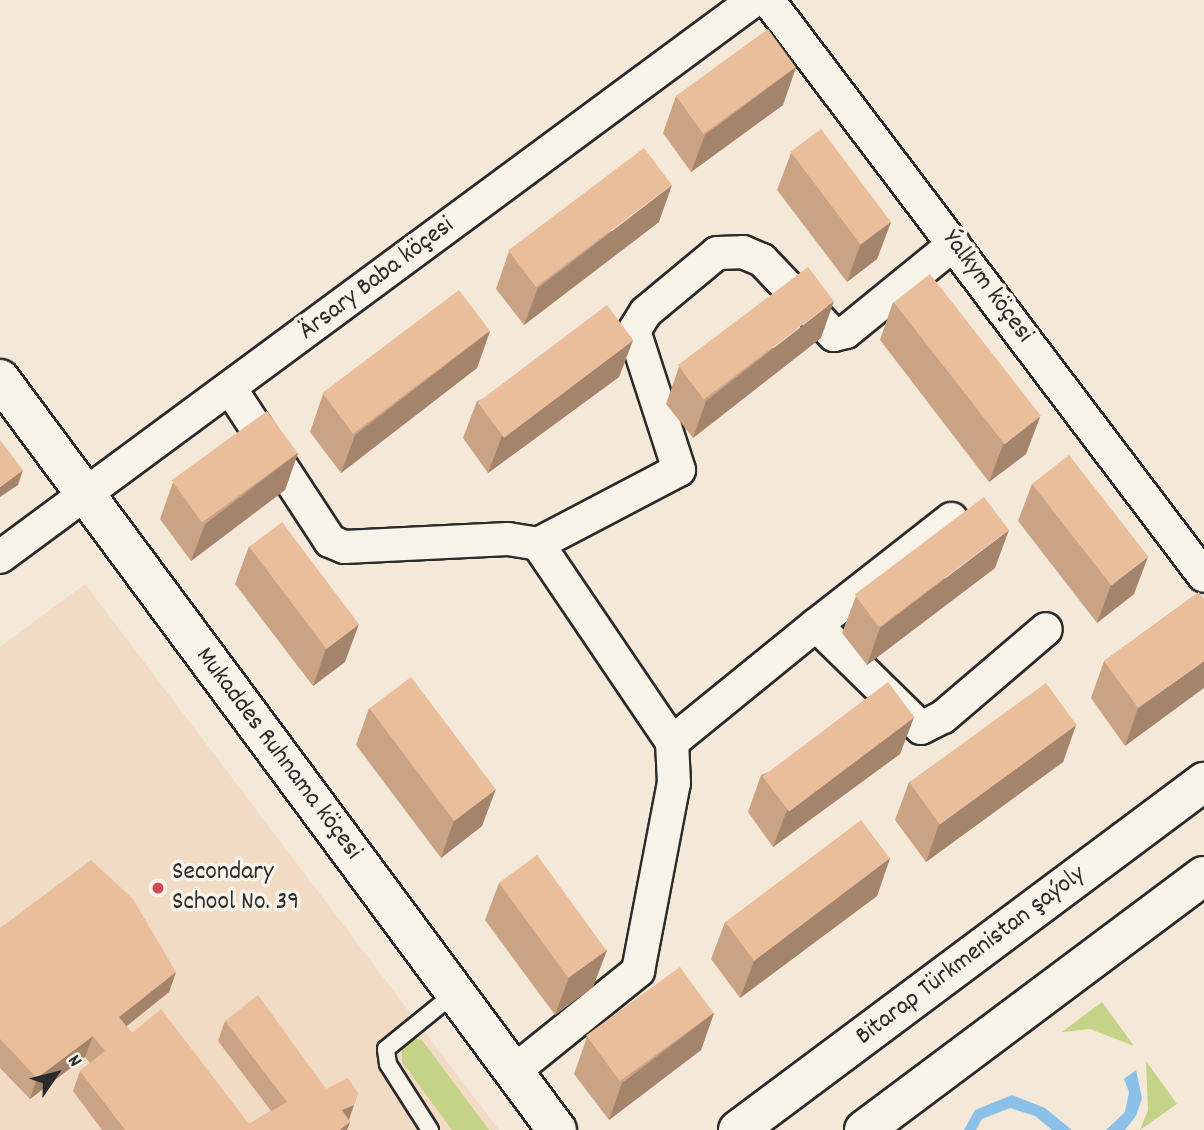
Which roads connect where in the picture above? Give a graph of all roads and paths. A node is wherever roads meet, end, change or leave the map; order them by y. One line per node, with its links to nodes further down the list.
1 (754, 0): 5 (street, Ärsary Baba köçesi)
2 (768, 0): 3 (street, Ýalkym köçesi)
3 (954, 244): 8 (street); 10 (street, Ýalkym köçesi)
4 (0, 379): 6 (main road, Mukaddes Ruhnama köçesi)
5 (230, 388): 6 (street, Ärsary Baba köçesi); 8 (street)
6 (85, 494): 9 (street, Ärsary Baba köçesi); 16 (main road, Mukaddes Ruhnama köçesi)
7 (951, 519): 11 (street)
8 (538, 544): 13 (street)
9 (0, 557)
10 (1204, 576)
11 (816, 625): 12 (street); 13 (street)
12 (1046, 629)
13 (672, 743): 17 (street)
14 (1204, 782): 20 (main road, Bitarap Türkmenistan şaýoly)
15 (1204, 876): 21 (main road)
16 (455, 993): 17 (main road, Mukaddes Ruhnama köçesi); 18 (lane)
17 (513, 1072): 19 (main road, Mukaddes Ruhnama köçesi)
18 (430, 1130)
19 (557, 1130)
20 (738, 1130)
21 (864, 1130)

